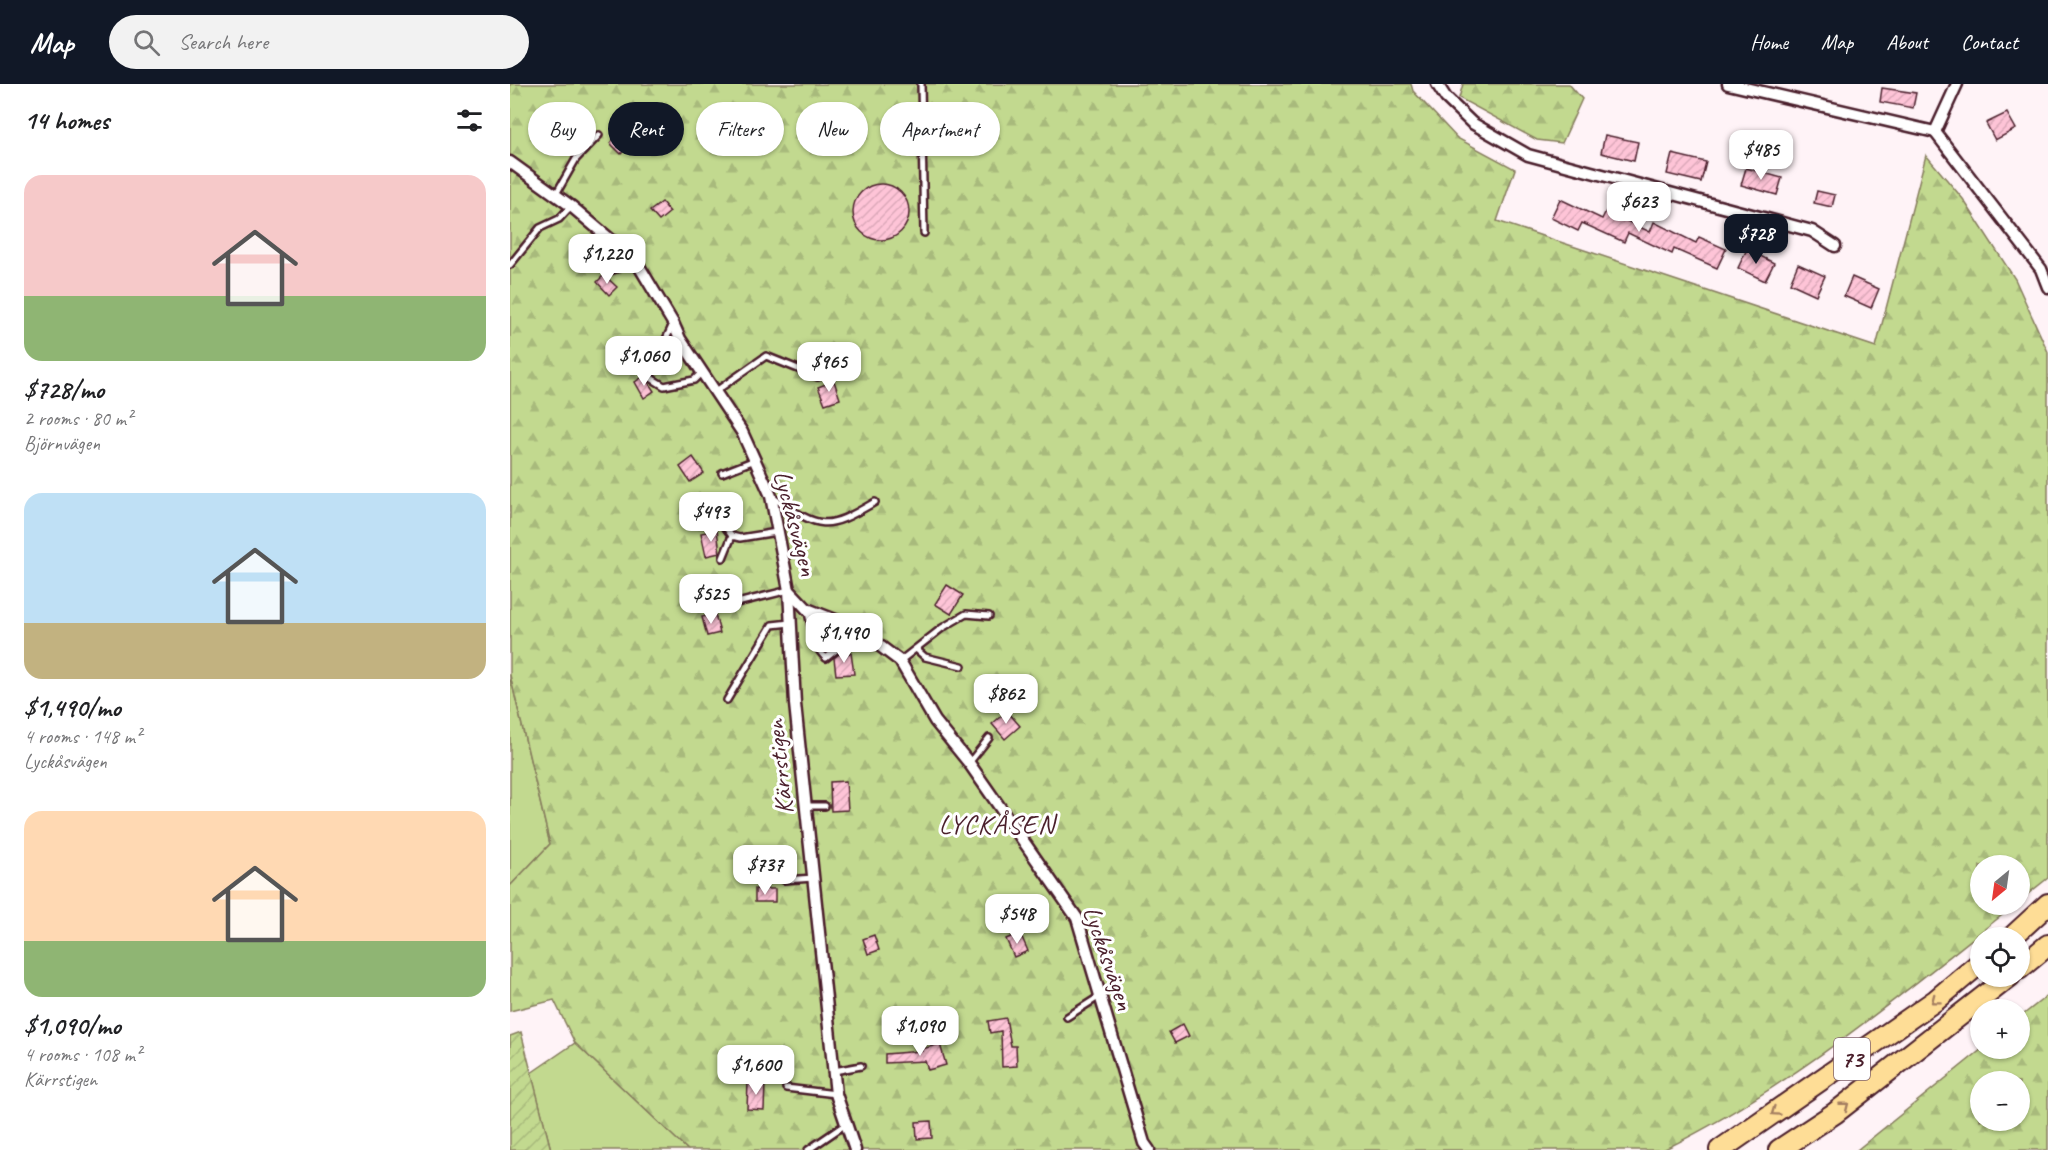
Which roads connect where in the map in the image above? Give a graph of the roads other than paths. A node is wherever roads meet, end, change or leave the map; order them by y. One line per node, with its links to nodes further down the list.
1 (921, 84): 10 (lane)
2 (1437, 84): 11 (street)
3 (1728, 84): 5 (street)
4 (1957, 84): 5 (street)
5 (1935, 132): 15 (street)
6 (599, 135): 8 (lane)
7 (510, 162): 8 (street, Lyckåsvägen)
8 (556, 194): 9 (street, Lyckåsvägen)
9 (572, 206): 12 (street, Lyckåsvägen); 13 (lane)
10 (924, 233)
11 (1835, 246)
12 (636, 261): 14 (lane); 16 (street, Lyckåsvägen)
13 (510, 265)
14 (610, 271)
15 (2048, 287)
16 (673, 322): 17 (street, Lyckåsvägen); 17 (lane)
17 (703, 370): 19 (street, Lyckåsvägen)
18 (818, 377): 19 (lane)
19 (716, 391): 20 (street, Lyckåsvägen)
20 (755, 460): 21 (lane); 22 (street, Lyckåsvägen)
21 (722, 473)
22 (771, 496): 23 (lane); 25 (street, Lyckåsvägen)
23 (875, 502)
24 (720, 520): 26 (lane)
25 (777, 532): 26 (lane); 28 (street, Lyckåsvägen)
26 (732, 536): 27 (lane)
27 (723, 558)
28 (789, 590): 29 (lane); 30 (street, Lyckåsvägen); 32 (street, Kärrstigen)
29 (721, 607)
30 (807, 609): 33 (street, Lyckåsvägen); 33 (lane)
31 (989, 616): 34 (lane)
32 (790, 623): 37 (lane); 40 (street, Kärrstigen)
33 (851, 625): 35 (street, Lyckåsvägen)
34 (916, 649): 35 (lane); 36 (lane)
35 (900, 661): 39 (street, Lyckåsvägen)
36 (962, 666)
37 (727, 700)
38 (989, 738): 39 (lane)
39 (969, 763): 50 (street, Lyckåsvägen)
40 (806, 806): 41 (lane); 42 (street, Kärrstigen)
41 (825, 806)
42 (814, 878): 43 (lane); 53 (street, Kärrstigen)
43 (784, 880)
44 (2048, 904): 45 (highway)
45 (2023, 927)
46 (2048, 945): 47 (highway)
47 (2030, 960)
48 (1970, 971): 60 (highway, 73, one-way to 60)
49 (1996, 987): 61 (highway, 73, one-way to 49)
50 (1100, 996): 51 (lane); 59 (street, Lyckåsvägen)
51 (1067, 1017)
52 (861, 1066): 53 (lane)
53 (834, 1071): 55 (street, Kärrstigen)
54 (786, 1088): 55 (lane)
55 (836, 1094): 56 (street, Kärrstigen)
56 (846, 1124): 57 (lane); 58 (street, Kärrstigen)
57 (808, 1150)
58 (855, 1150)
59 (1149, 1150)
60 (1720, 1150)
61 (1779, 1150)

